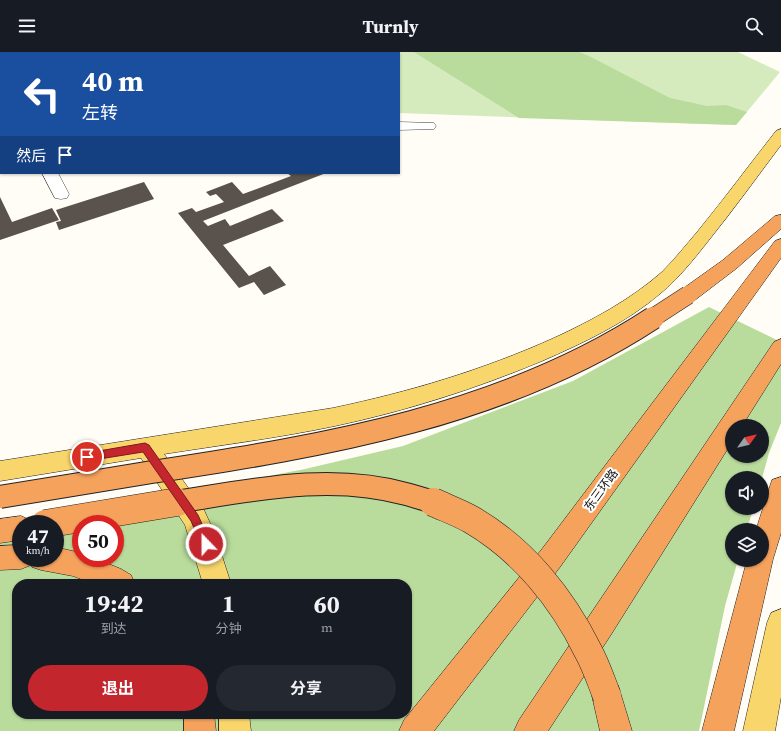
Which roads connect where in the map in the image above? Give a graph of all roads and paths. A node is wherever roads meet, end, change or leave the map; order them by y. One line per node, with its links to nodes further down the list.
1 (400, 126): 2 (lane)
2 (429, 126)
3 (781, 134): 9 (main road)
4 (51, 174): 5 (lane)
5 (61, 194)
6 (781, 220): 12 (highway, bridge)
7 (781, 245): 28 (highway, 东三环路)
8 (778, 352): 29 (highway)
9 (145, 447): 10 (main road); 22 (main road)
10 (0, 471)
11 (781, 488): 15 (highway)
12 (0, 497)
13 (64, 521): 30 (highway, bridge)
14 (12, 530): 16 (highway)
15 (769, 530)
16 (0, 532)
17 (12, 557): 18 (highway)
18 (0, 558)
19 (64, 562): 21 (highway)
20 (758, 567): 31 (highway)
21 (113, 579)
22 (216, 579)
23 (781, 623): 32 (main road)
24 (199, 719): 26 (highway)
25 (234, 719): 27 (main road)
26 (200, 731)
27 (235, 731)
28 (415, 731)
29 (530, 731)
30 (616, 731)
31 (718, 731)
32 (759, 731)

